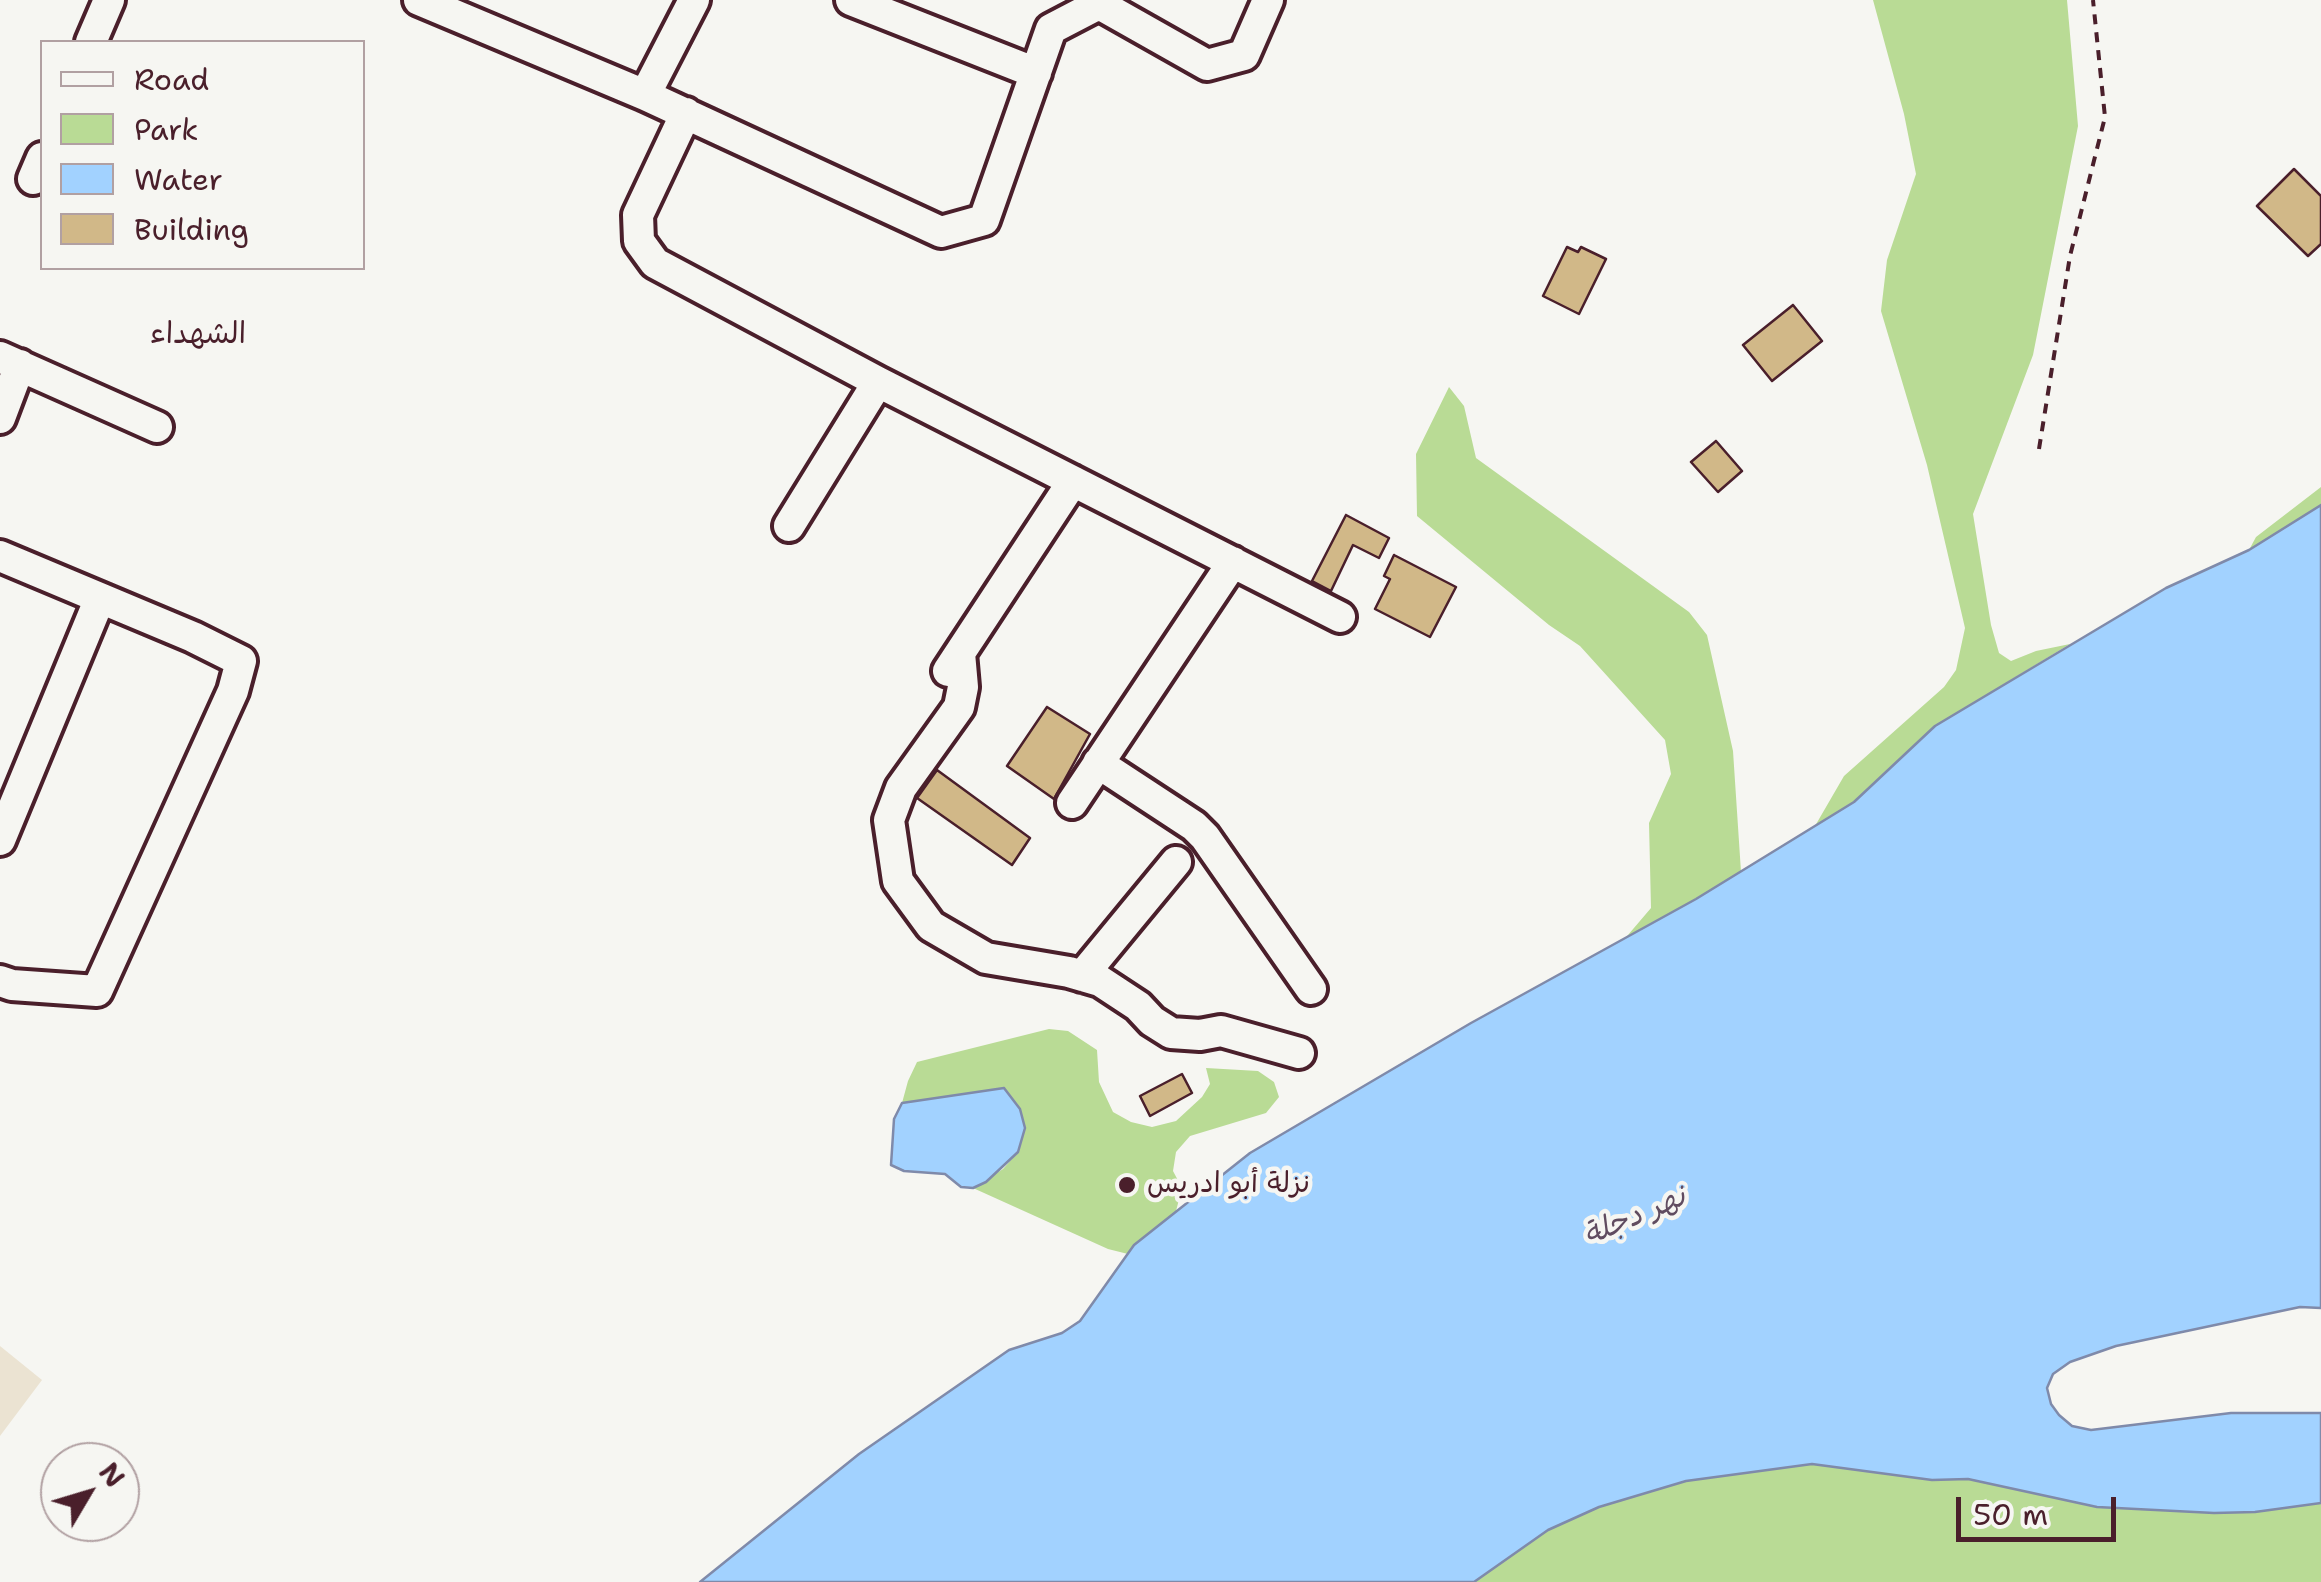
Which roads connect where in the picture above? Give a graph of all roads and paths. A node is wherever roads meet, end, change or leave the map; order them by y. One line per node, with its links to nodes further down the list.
1 (109, 0): 8 (street)
2 (419, 0): 10 (street)
3 (694, 0): 10 (street)
4 (851, 0): 7 (street)
5 (1268, 0): 9 (street)
6 (2093, 0): 16 (path)
7 (917, 13): 9 (street)
8 (92, 40)
9 (1036, 73): 11 (street)
10 (645, 95): 11 (street)
11 (686, 113): 13 (street)
12 (10, 361): 14 (street); 15 (street)
13 (878, 382): 17 (street); 18 (street)
14 (0, 418)
15 (156, 427)
16 (2038, 449)
17 (1073, 481): 20 (street); 27 (street)
18 (789, 526)
19 (0, 556): 21 (street)
20 (1233, 562): 22 (street); 23 (street)
21 (100, 598): 25 (street); 28 (street)
22 (1340, 617)
23 (1098, 763): 24 (street); 29 (street)
24 (1072, 802)
25 (0, 840)
26 (1176, 862): 27 (street)
27 (1082, 976): 30 (street)
28 (0, 981)
29 (1311, 989)
30 (1298, 1053)

